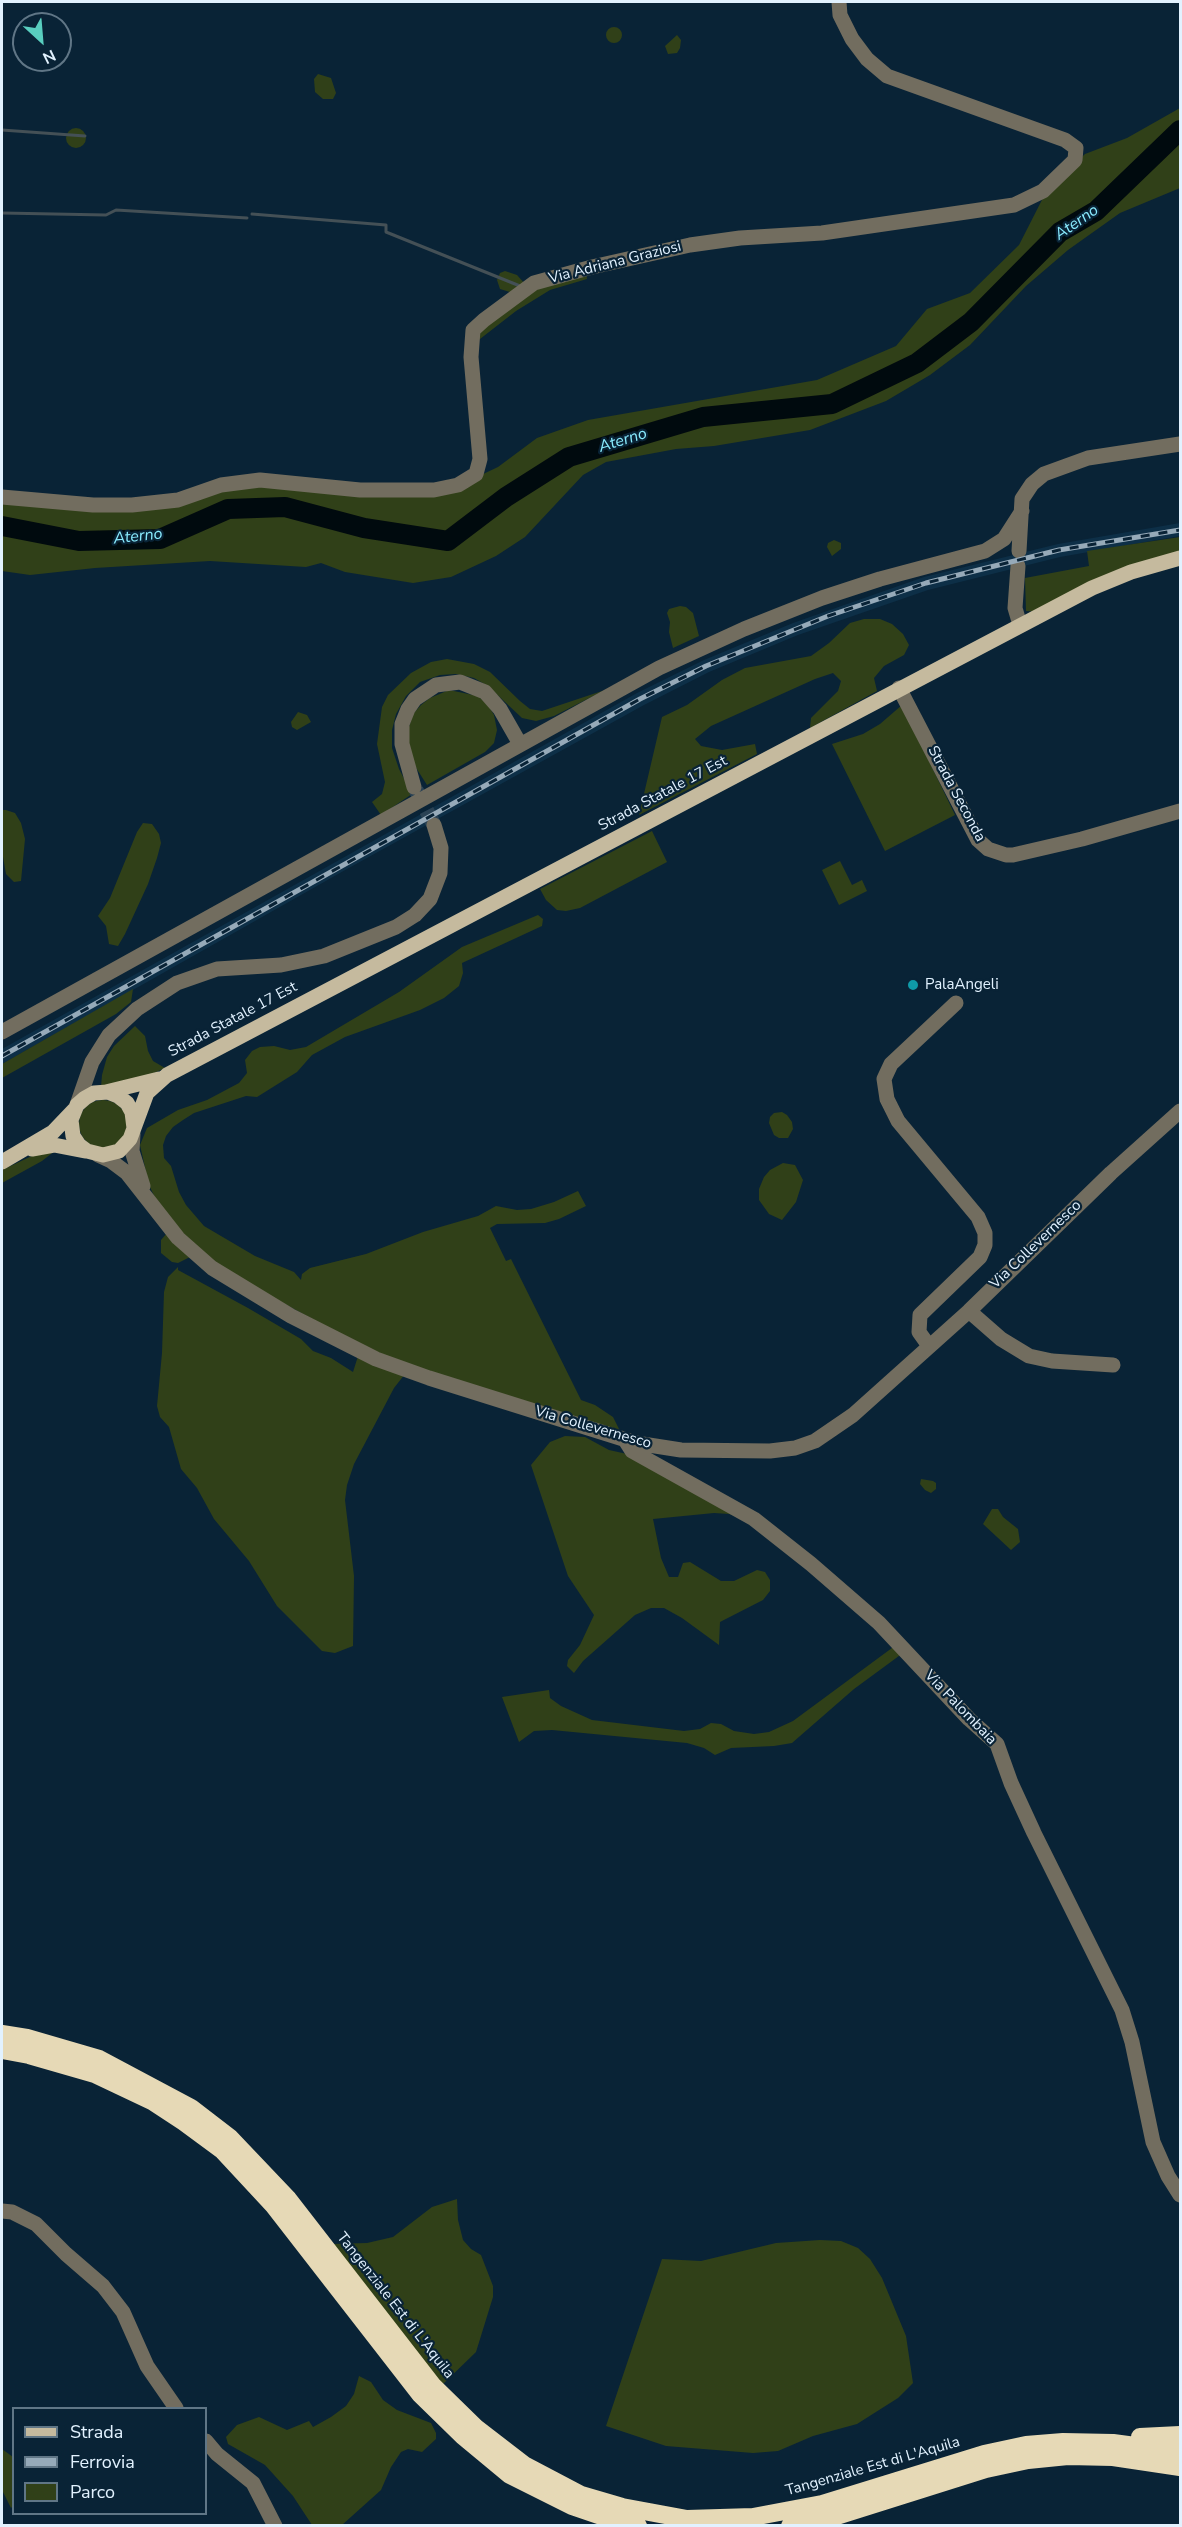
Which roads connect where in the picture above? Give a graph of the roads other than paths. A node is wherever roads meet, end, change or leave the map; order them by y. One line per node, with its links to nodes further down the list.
1 (839, 2): 3 (street, Via Adriana Graziosi)
2 (1180, 444): 4 (street)
3 (2, 497)
4 (1022, 505): 6 (street); 8 (street)
5 (1180, 558): 6 (main road, Strada Statale 17 Est)
6 (1020, 625): 7 (main road, Strada Statale 17 Est)
7 (899, 688): 10 (street, Strada Seconda); 15 (main road, Strada Statale 17 Est)
8 (520, 744): 9 (street); 13 (street)
9 (414, 787)
10 (1180, 811)
11 (434, 825): 14 (street)
12 (956, 1003): 25 (street)
13 (2, 1032)
14 (90, 1066): 16 (street); 17 (street)
15 (167, 1075): 16 (main road, Strada Statale 17 Est); 19 (main road, Strada Statale 17 Est)
16 (101, 1092): 17 (main road); 19 (main road)
17 (76, 1107): 20 (main road); 21 (main road)
18 (1180, 1111): 24 (street, Via Collevernesco)
19 (133, 1131): 21 (main road); 23 (street, Via Collevernesco)
20 (20, 1153): 21 (main road); 22 (main road)
21 (93, 1153): 23 (street, Via Collevernesco)
22 (2, 1162)
23 (153, 1205): 27 (street, Via Collevernesco)
24 (969, 1311): 25 (street, Via Collevernesco); 26 (street)
25 (929, 1346): 27 (street, Via Collevernesco)
26 (1113, 1365)
27 (625, 1440): 30 (street, Via Palombaia)
28 (2, 2034): 35 (highway, Tangenziale Est di L'Aquila)
29 (2, 2050): 39 (highway)
30 (1180, 2195)
31 (2, 2211): 32 (street)
32 (175, 2407)
33 (1180, 2435): 35 (highway)
34 (207, 2442): 38 (street)
35 (1080, 2442): 36 (highway, Tangenziale Est di L'Aquila)
36 (1180, 2452)
37 (1180, 2467): 40 (highway)
38 (275, 2526)
39 (638, 2526)
40 (790, 2526)

